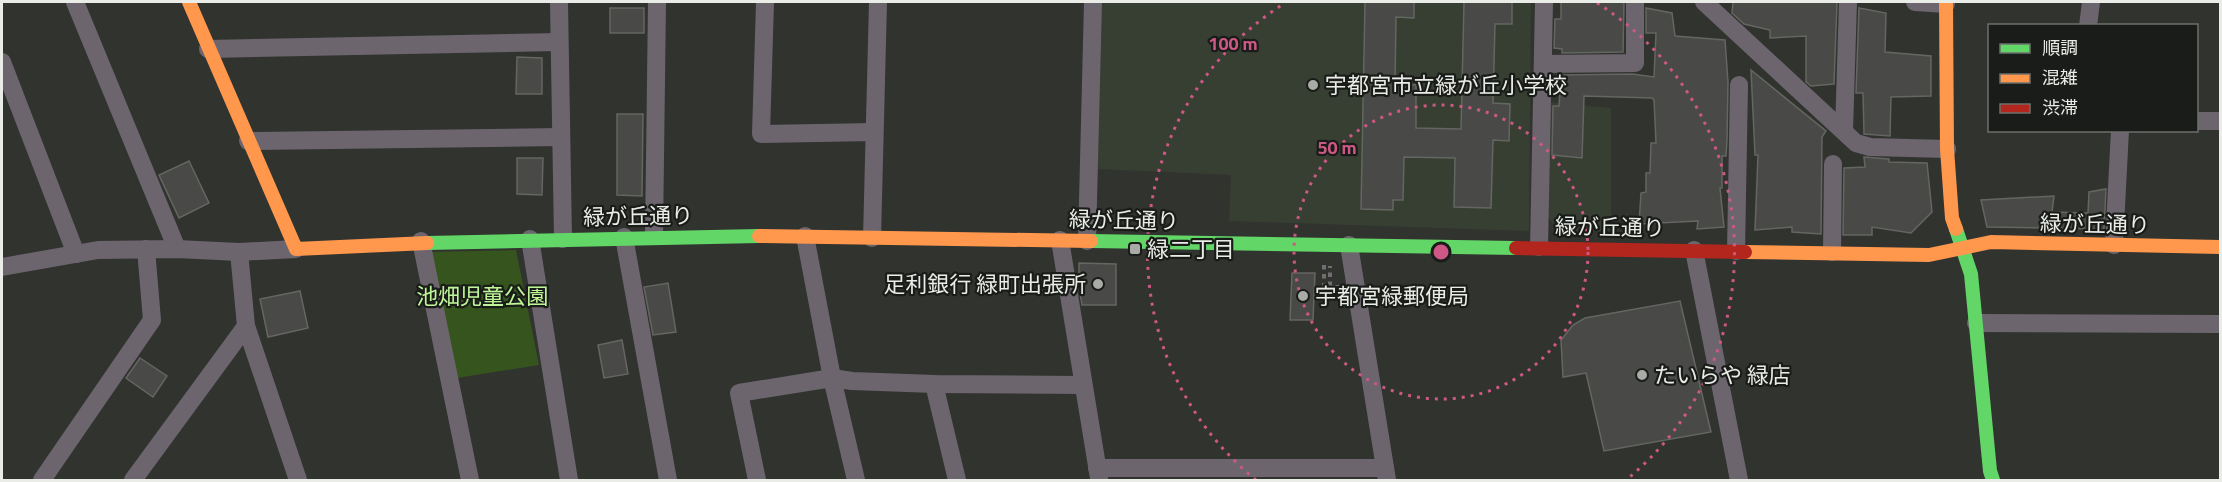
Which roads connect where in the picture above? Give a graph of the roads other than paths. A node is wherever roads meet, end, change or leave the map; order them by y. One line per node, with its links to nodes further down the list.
1 (75, 2): 46 (street)
2 (189, 2): 17 (street)
3 (559, 2): 16 (street)
4 (657, 2): 31 (street)
5 (765, 2): 25 (street)
6 (878, 2): 25 (street)
7 (1092, 2): 39 (street)
8 (1544, 2): 19 (street)
9 (1635, 2): 19 (street)
10 (1704, 2): 24 (street)
11 (1848, 2): 24 (street)
12 (1915, 2): 14 (street)
13 (2091, 2): 15 (street)
14 (1946, 3): 29 (street)
15 (2088, 24)
16 (558, 42): 17 (street); 27 (street)
17 (208, 49): 28 (street)
18 (2, 62): 21 (street)
19 (1543, 64): 42 (street)
20 (1739, 85): 49 (street)
21 (10, 108): 52 (street)
22 (2198, 121): 23 (street)
23 (2220, 121)
24 (1844, 131): 29 (street)
25 (874, 132): 34 (street)
26 (2120, 132): 41 (street)
27 (561, 137): 28 (street); 36 (street)
28 (248, 141): 47 (street)
29 (1947, 149): 43 (street)
30 (1833, 164): 51 (street)
31 (654, 236): 32 (street, 緑が丘通り); 33 (street, 緑が丘通り)
32 (805, 236): 34 (street, 緑が丘通り); 57 (street)
33 (624, 237): 36 (street, 緑が丘通り); 67 (street)
34 (872, 238): 37 (street, 緑が丘通り)
35 (530, 239): 36 (street, 緑が丘通り); 38 (street, 緑が丘通り); 66 (street)
36 (563, 239)
37 (1060, 240): 39 (street, 緑が丘通り); 59 (street)
38 (421, 241): 47 (street, 緑が丘通り); 65 (street)
39 (1087, 241): 40 (street, 緑が丘通り)
40 (1349, 244): 42 (street, 緑が丘通り); 61 (street)
41 (2114, 245): 43 (street, 緑が丘通り); 44 (street, 緑が丘通り)
42 (1539, 247): 48 (street, 緑が丘通り)
43 (1961, 247): 51 (street, 緑が丘通り); 54 (street)
44 (2220, 247)
45 (146, 249): 46 (street); 52 (street); 62 (street)
46 (177, 249): 50 (street)
47 (296, 249): 50 (street)
48 (1694, 250): 49 (street, 緑が丘通り); 71 (street)
49 (1736, 251): 51 (street, 緑が丘通り)
50 (239, 252): 56 (street)
51 (1832, 252)
52 (76, 254): 53 (street)
53 (2, 267)
54 (1976, 323): 55 (street); 72 (street)
55 (2220, 324)
56 (246, 326): 63 (street); 64 (street)
57 (832, 378): 58 (street); 68 (street); 69 (street)
58 (934, 384): 59 (street); 70 (street)
59 (1083, 385): 60 (street)
60 (1098, 474): 61 (street)
61 (1386, 474)
62 (42, 480)
63 (133, 480)
64 (298, 480)
65 (470, 480)
66 (569, 480)
67 (668, 480)
68 (757, 480)
69 (856, 480)
70 (957, 480)
71 (1739, 480)
72 (1993, 480)

